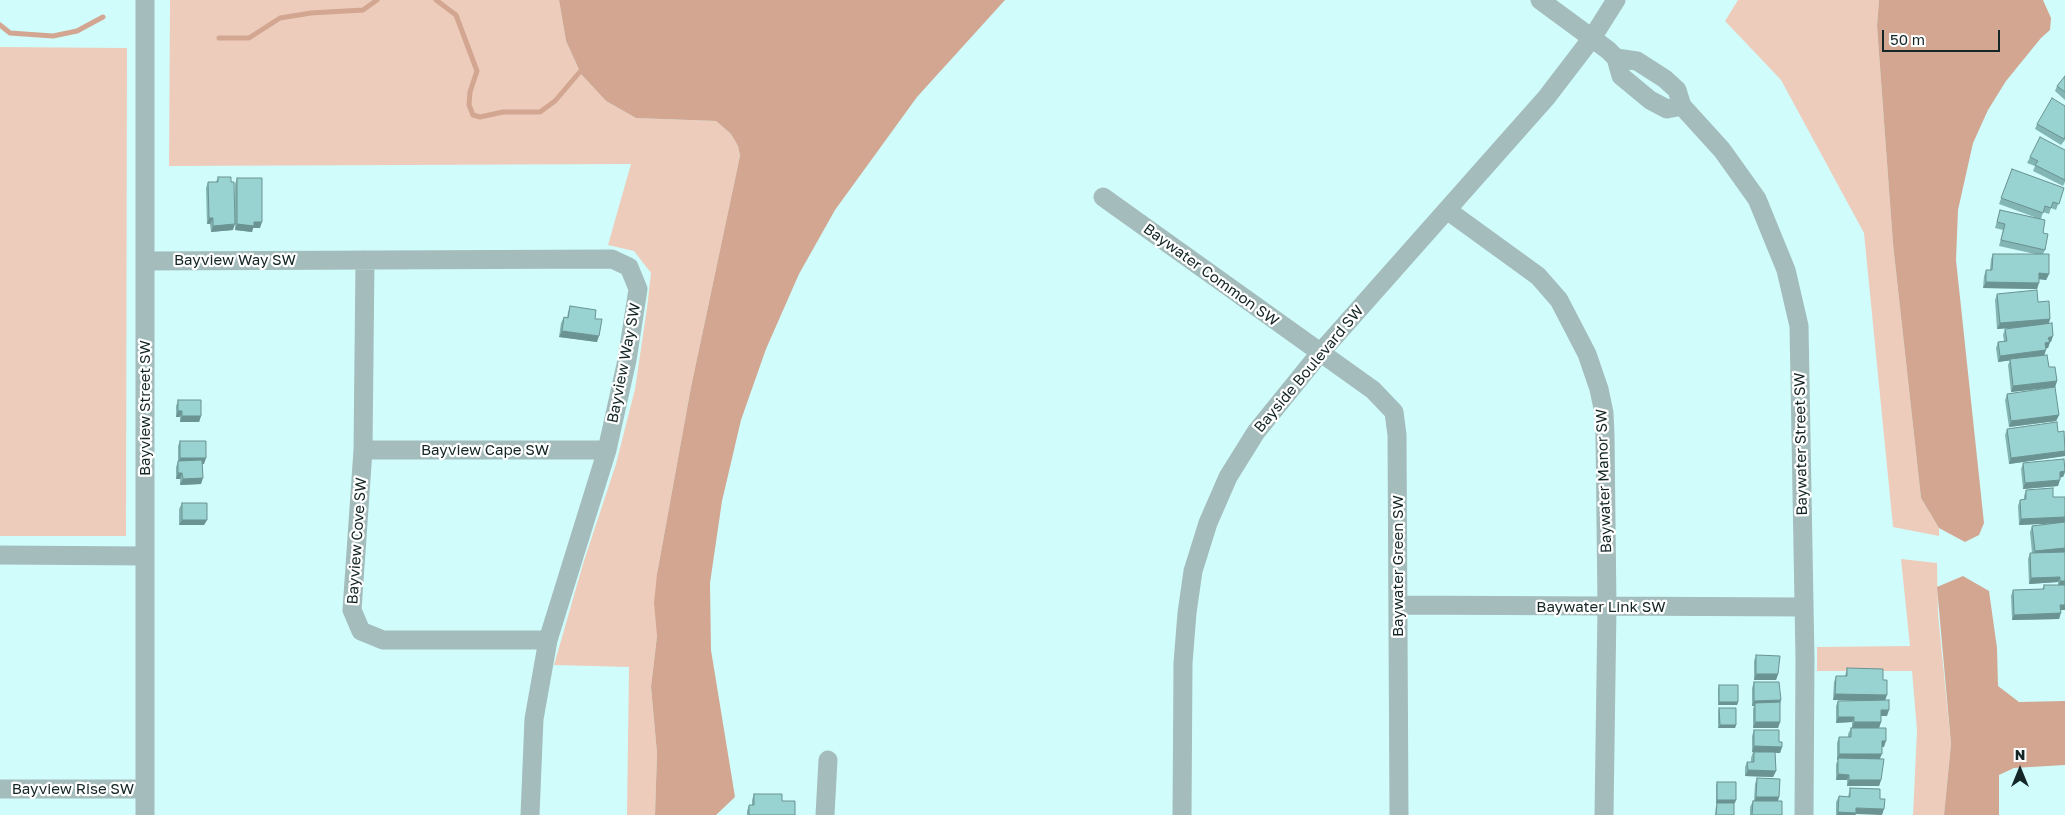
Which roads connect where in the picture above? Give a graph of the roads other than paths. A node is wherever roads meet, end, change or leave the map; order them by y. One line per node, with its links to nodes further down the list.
1 (145, 0): 10 (street, Bayview Street SW)
2 (1540, 0): 4 (street, Baywater Street SW)
3 (1616, 0): 4 (street, Bayside Boulevard SW)
4 (1592, 38): 5 (street, Baywater Street SW); 8 (street, Bayside Boulevard SW)
5 (1616, 58): 6 (street, Baywater Street SW); 6 (street, Baywater Street SW)
6 (1682, 106): 18 (street, Baywater Street SW)
7 (1102, 197): 11 (street, Baywater Common SW)
8 (1447, 210): 11 (street, Bayside Boulevard SW); 17 (street, Baywater Manor SW)
9 (365, 260): 10 (street, Bayview Way SW); 12 (street, Bayview Cove SW); 13 (street, Bayview Way SW)
10 (145, 261): 15 (street, Bayview Street SW)
11 (1320, 353): 16 (street, Baywater Green SW); 26 (street, Bayside Boulevard SW)
12 (363, 450): 13 (street, Bayview Cape SW); 19 (street, Bayview Cove SW)
13 (607, 450): 19 (street, Bayview Way SW)
14 (0, 556): 15 (street)
15 (145, 556): 22 (street, Bayview Street SW)
16 (1398, 605): 17 (street, Baywater Link SW); 27 (street, Baywater Green SW)
17 (1607, 607): 18 (street, Baywater Link SW); 28 (street, Baywater Manor SW)
18 (1804, 607): 29 (street, Baywater Street SW)
19 (548, 640): 24 (street, Bayview Way SW)
20 (828, 760): 25 (street)
21 (0, 789): 22 (street, Bayview Rise SW)
22 (145, 789): 23 (street, Bayview Street SW)
23 (145, 815)
24 (530, 815)
25 (826, 815)
26 (1182, 815)
27 (1399, 815)
28 (1604, 815)
29 (1804, 815)

